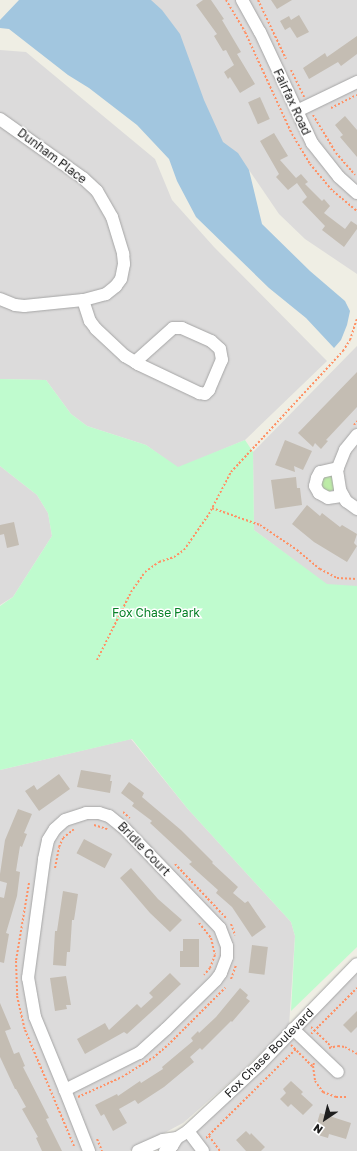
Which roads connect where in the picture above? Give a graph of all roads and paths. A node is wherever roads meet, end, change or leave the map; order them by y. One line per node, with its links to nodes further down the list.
1 (242, 0): 7 (street, Fairfax Road)
2 (258, 0): 3 (path)
3 (287, 63)
4 (290, 69): 6 (path)
5 (357, 82): 6 (street)
6 (308, 106): 7 (street); 9 (path)
7 (297, 111): 10 (street, Fairfax Road)
8 (0, 119): 12 (street, Dunham Place)
9 (357, 178)
10 (357, 193)
11 (0, 299): 12 (street, Dunham Place)
12 (83, 300): 14 (street)
13 (357, 319): 18 (path)
14 (135, 362): 14 (street)
15 (357, 435): 16 (street)
16 (338, 468): 17 (street); 17 (street)
17 (343, 496): 19 (street)
18 (212, 508): 20 (path); 21 (path)
19 (357, 509)
20 (357, 580)
21 (97, 660)
22 (119, 810): 23 (path)
23 (133, 820)
24 (88, 824): 26 (path)
25 (78, 827): 28 (path)
26 (110, 832)
27 (173, 862): 31 (path)
28 (54, 871)
29 (29, 881): 51 (path)
30 (196, 920): 34 (path)
31 (236, 936)
32 (237, 962): 46 (path)
33 (357, 964): 37 (street, Fox Chase Boulevard)
34 (201, 979)
35 (357, 988): 38 (path)
36 (309, 1025): 38 (path)
37 (293, 1029): 39 (street); 47 (street, Fox Chase Boulevard)
38 (315, 1030): 39 (path); 41 (path)
39 (306, 1041): 42 (path); 44 (street)
40 (290, 1045): 42 (path)
41 (332, 1047)
42 (295, 1049): 43 (path); 48 (path)
43 (313, 1066)
44 (338, 1072)
45 (65, 1090): 45 (street, Bridle Court); 52 (street, Bridle Court)
46 (74, 1100)
47 (188, 1131): 49 (street, Fox Chase Boulevard); 50 (street)
48 (209, 1136): 50 (path); 55 (path)
49 (177, 1138): 53 (street, Fox Chase Boulevard); 54 (street, Fox Chase Boulevard)
50 (201, 1148)
51 (76, 1151)
52 (89, 1151)
53 (138, 1151)
54 (165, 1151)
55 (220, 1151)

